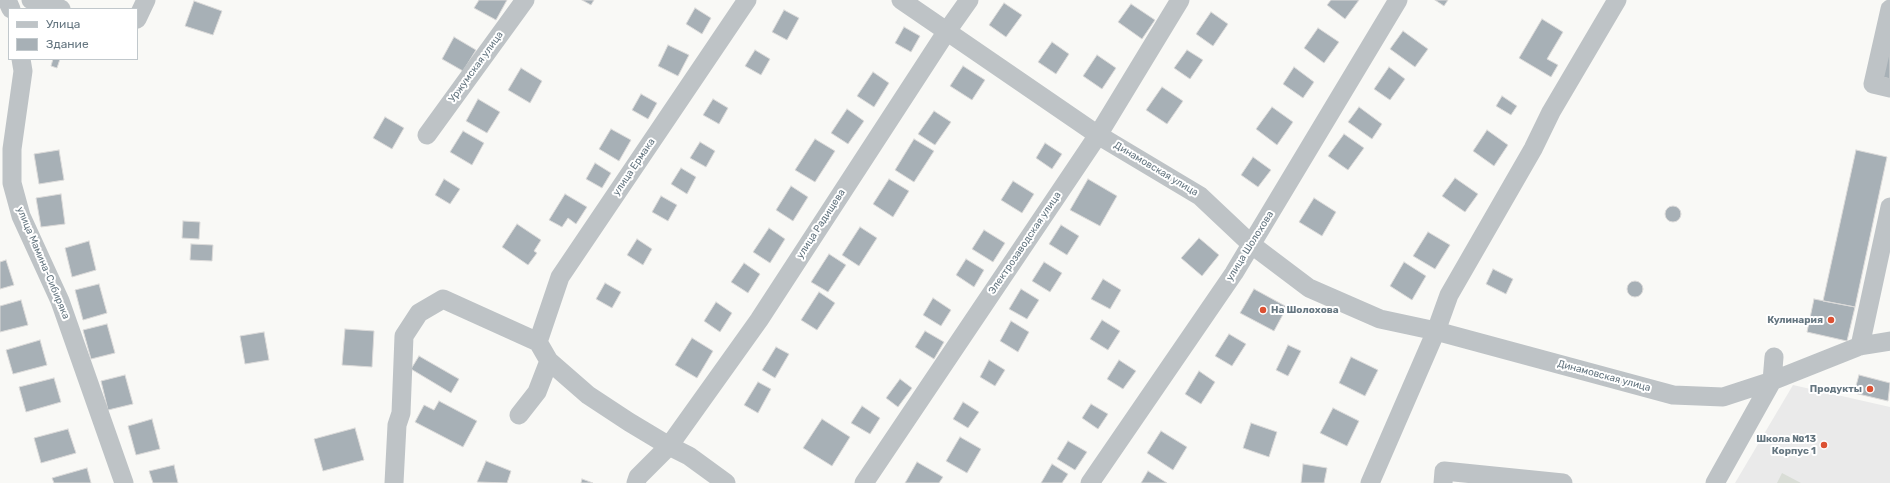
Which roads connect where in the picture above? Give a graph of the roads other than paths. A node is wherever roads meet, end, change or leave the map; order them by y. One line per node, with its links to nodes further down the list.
1 (31, 0): 10 (street)
2 (146, 0): 12 (street)
3 (525, 0): 16 (street, Уржумская улица)
4 (747, 0): 22 (street, улица Ермака)
5 (901, 0): 13 (street, Динамовская улица)
6 (970, 0): 13 (street, улица Радищева)
7 (1180, 0): 17 (street, Электрозаводская улица)
8 (1398, 0): 19 (street, улица Шолохова)
9 (1617, 0): 20 (street)
10 (58, 8)
11 (1890, 9): 15 (street)
12 (138, 17)
13 (947, 31): 17 (street, Динамовская улица); 28 (street, улица Радищева)
14 (22, 60): 29 (street, улица Мамина-Сибиряка)
15 (1890, 88)
16 (427, 135)
17 (1098, 135): 19 (street, Динамовская улица); 33 (street, Электрозаводская улица)
18 (1890, 207): 23 (street)
19 (1252, 245): 20 (street, Динамовская улица); 34 (street, улица Шолохова)
20 (1436, 331): 26 (street, Динамовская улица); 35 (street)
21 (1890, 341): 23 (street, Динамовская улица)
22 (538, 342): 25 (street); 30 (street)
23 (1860, 346): 26 (street, Динамовская улица)
24 (1774, 357): 26 (street)
25 (549, 361): 27 (street); 28 (street)
26 (1772, 381): 38 (street)
27 (519, 415)
28 (669, 446): 31 (street, улица Радищева); 32 (street)
29 (124, 483)
30 (394, 483)
31 (636, 483)
32 (726, 483)
33 (864, 483)
34 (1090, 483)
35 (1370, 483)
36 (1443, 483): 37 (street)
37 (1563, 483)
38 (1715, 483)

